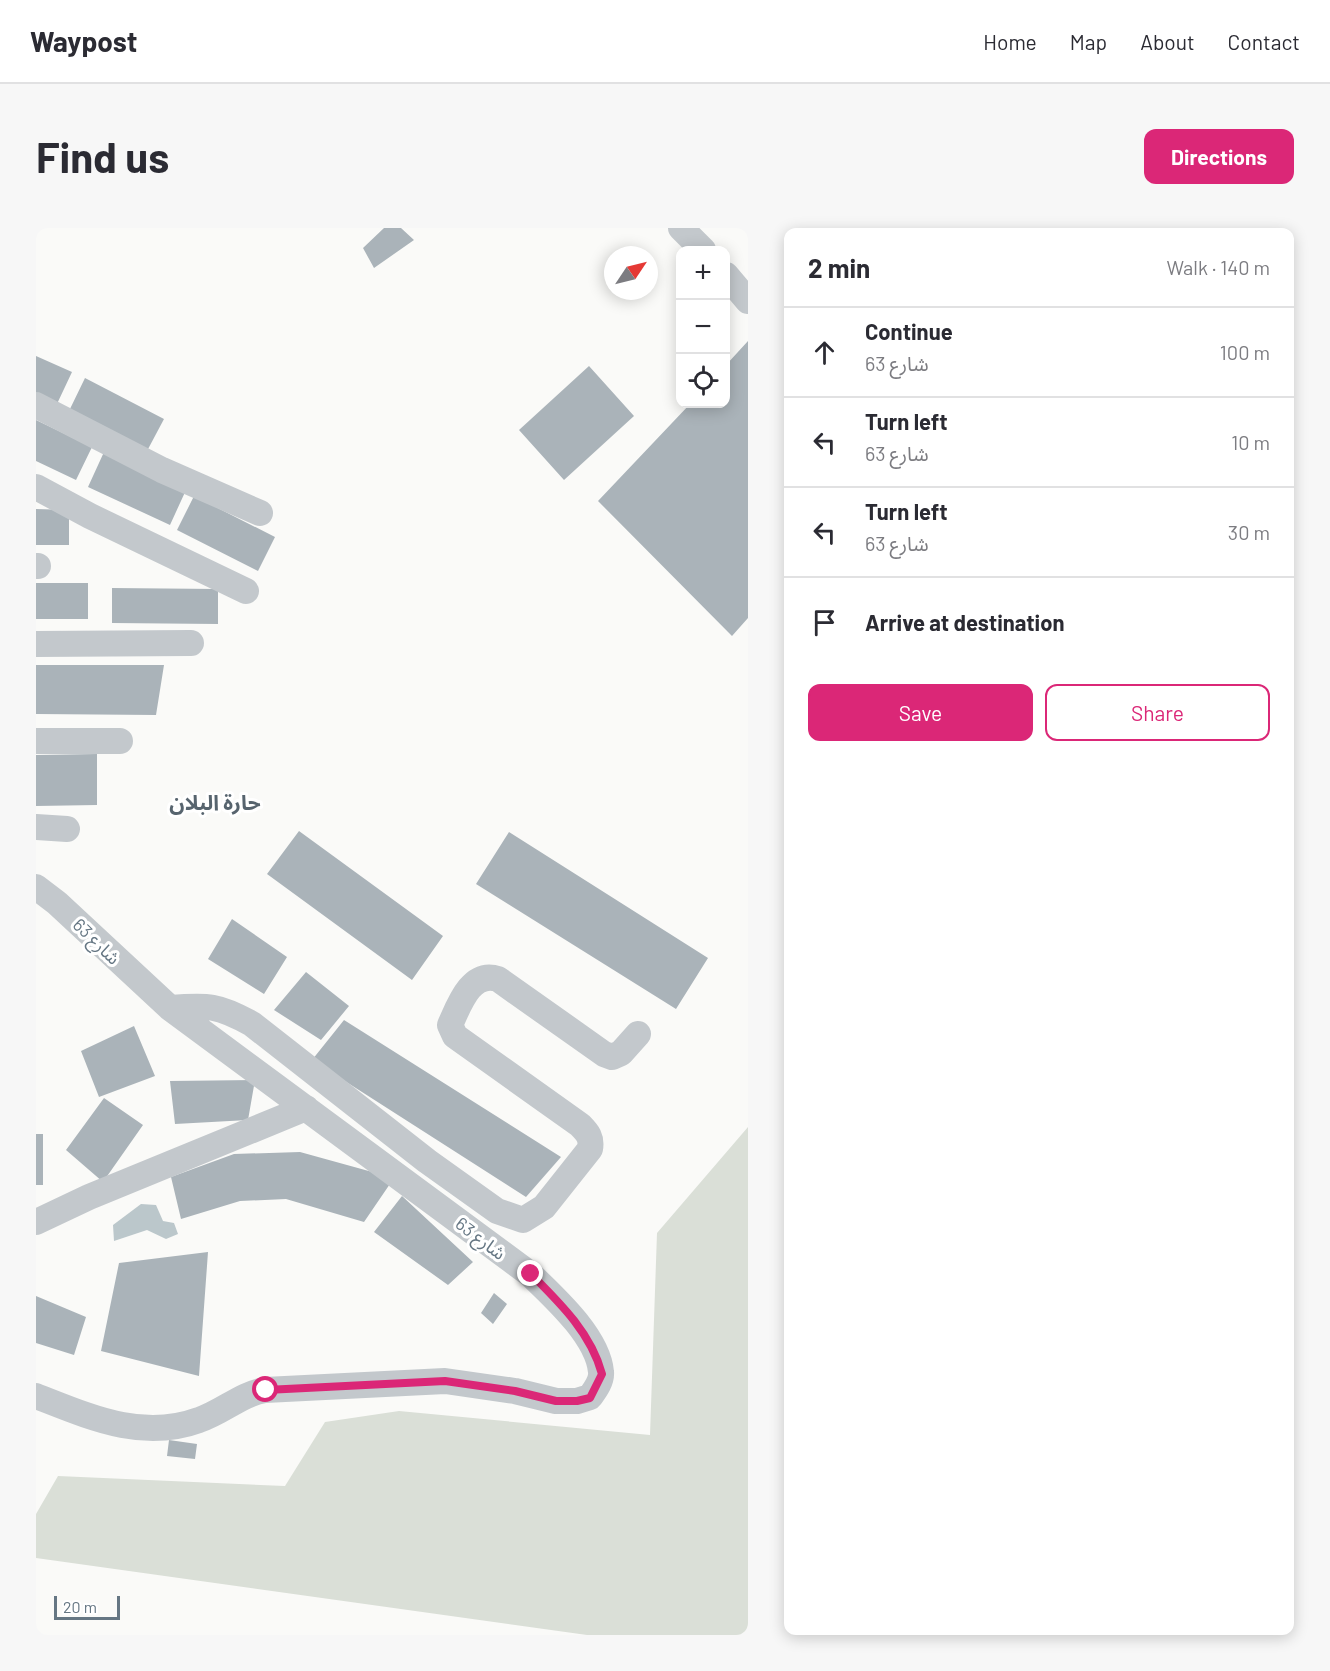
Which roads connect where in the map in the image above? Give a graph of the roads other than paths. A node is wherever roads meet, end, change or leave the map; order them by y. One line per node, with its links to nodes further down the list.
1 (681, 228): 2 (street)
2 (699, 246)
3 (730, 280): 4 (street)
4 (748, 301)
5 (36, 405): 7 (street)
6 (36, 487): 8 (street)
7 (260, 513)
8 (246, 591)
9 (191, 643): 10 (street)
10 (36, 644)
11 (36, 741): 12 (street)
12 (120, 741)
13 (36, 827): 14 (street)
14 (67, 829)
15 (36, 887): 16 (street, شارع 63)
16 (47, 909): 17 (street, شارع 63)
17 (170, 1008): 18 (street); 19 (street, شارع 63)
18 (638, 1034)
19 (306, 1108): 20 (street); 21 (street, شارع 63)
20 (36, 1222)
21 (36, 1396)

